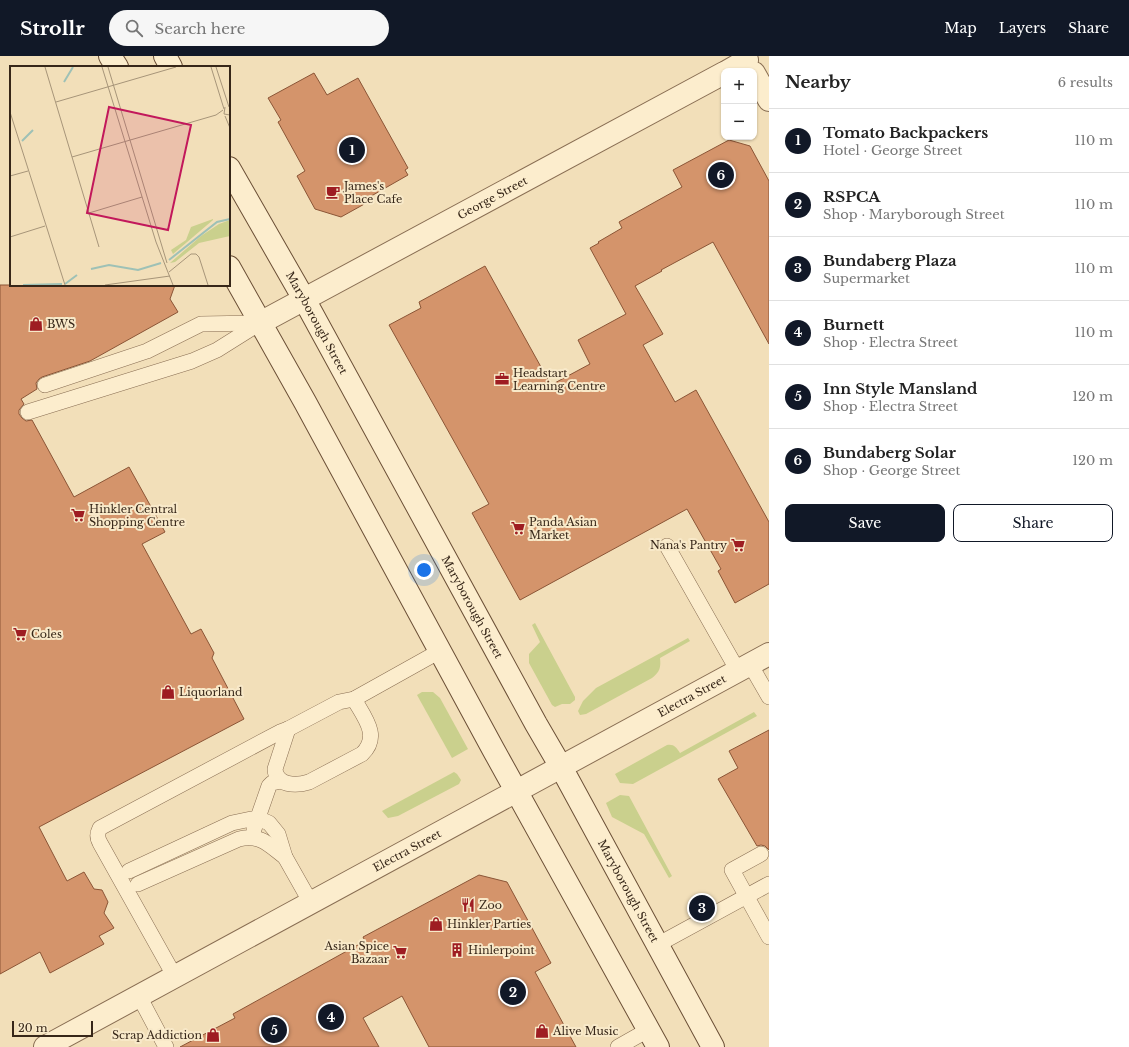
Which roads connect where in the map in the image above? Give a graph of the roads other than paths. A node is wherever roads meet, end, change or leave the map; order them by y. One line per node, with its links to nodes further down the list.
1 (110, 56): 4 (street)
2 (165, 56): 5 (street)
3 (751, 63): 6 (street); 8 (street)
4 (116, 66)
5 (170, 66)
6 (737, 68)
7 (721, 75): 11 (street, George Street)
8 (769, 100)
9 (230, 170): 11 (street, Maryborough Street)
10 (230, 269): 12 (street)
11 (304, 299): 12 (street, George Street); 21 (street, Maryborough Street)
12 (260, 323): 13 (lane); 14 (lane); 16 (street)
13 (45, 385)
14 (28, 412)
15 (668, 546): 17 (lane)
16 (440, 651): 19 (lane); 23 (street)
17 (752, 663): 18 (lane); 21 (street, Electra Street)
18 (769, 697)
19 (354, 699): 20 (lane); 22 (lane)
20 (288, 729): 22 (lane); 35 (lane)
21 (561, 766): 23 (street, Electra Street); 34 (street, Maryborough Street)
22 (281, 781): 24 (lane)
23 (516, 791): 32 (street, Electra Street); 37 (street)
24 (257, 820): 25 (lane); 27 (lane); 28 (lane)
25 (244, 838): 27 (lane); 29 (lane)
26 (761, 854): 31 (lane)
27 (285, 857): 32 (lane)
28 (129, 871)
29 (138, 884)
30 (769, 884): 31 (lane)
31 (746, 897): 33 (lane); 34 (lane)
32 (312, 902): 35 (street, Electra Street)
33 (769, 937)
34 (657, 945): 41 (street, Maryborough Street)
35 (174, 977): 36 (street, Electra Street)
36 (138, 996): 38 (street, Electra Street); 39 (lane)
37 (653, 1038): 40 (lane)
38 (45, 1047)
39 (166, 1047)
40 (618, 1047)
41 (713, 1047)

